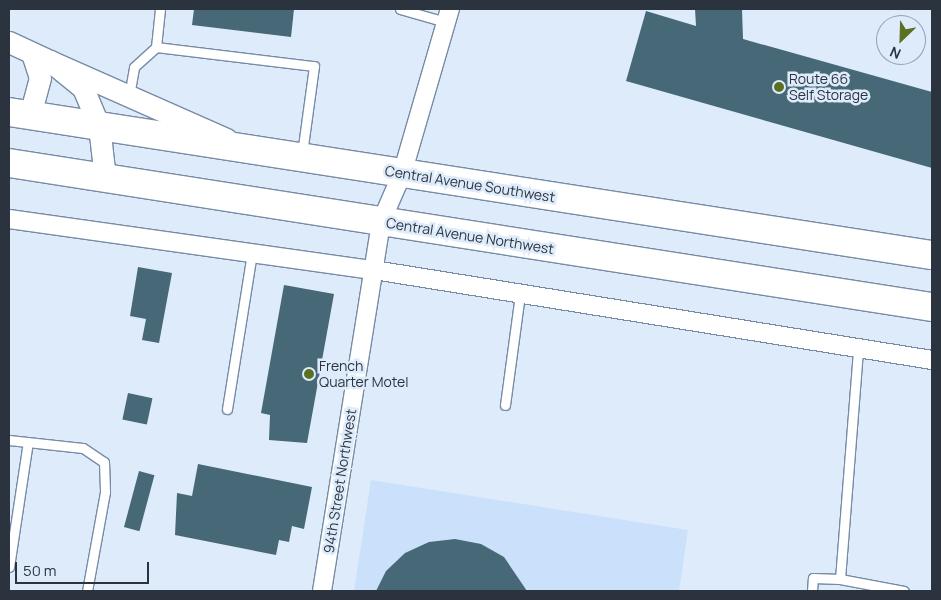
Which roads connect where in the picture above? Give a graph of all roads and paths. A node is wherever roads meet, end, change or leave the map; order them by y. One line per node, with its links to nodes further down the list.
1 (160, 9): 5 (lane)
2 (400, 9): 3 (lane)
3 (448, 15): 13 (street, 94th Street Northwest)
4 (9, 42): 6 (street)
5 (156, 47): 7 (lane); 11 (lane)
6 (41, 57): 7 (street); 8 (street); 9 (street)
7 (129, 96): 10 (street)
8 (19, 114): 9 (main road, Central Avenue Southwest)
9 (99, 126): 10 (main road, Central Avenue Southwest); 14 (street)
10 (247, 149): 11 (main road, Central Avenue Southwest)
11 (302, 157): 13 (main road, Central Avenue Southwest)
12 (9, 163): 14 (main road, Central Avenue Northwest)
13 (402, 174): 16 (street, 94th Street Northwest); 18 (main road, Central Avenue Southwest)
14 (105, 178): 16 (main road, Central Avenue Northwest)
15 (9, 219): 17 (street)
16 (381, 222): 19 (street, 94th Street Northwest); 21 (main road, Central Avenue Northwest)
17 (252, 253): 19 (street); 25 (lane)
18 (932, 255)
19 (374, 270): 20 (street); 32 (street, 94th Street Northwest)
20 (520, 294): 22 (street); 24 (lane)
21 (932, 307)
22 (858, 348): 23 (street); 30 (lane)
23 (932, 360)
24 (505, 405)
25 (227, 409)
26 (9, 440): 27 (lane)
27 (28, 442): 28 (lane); 31 (lane)
28 (13, 512): 29 (lane)
29 (9, 567)
30 (840, 579): 33 (lane); 34 (lane)
31 (87, 591)
32 (322, 591)
33 (812, 591)
34 (904, 591)

